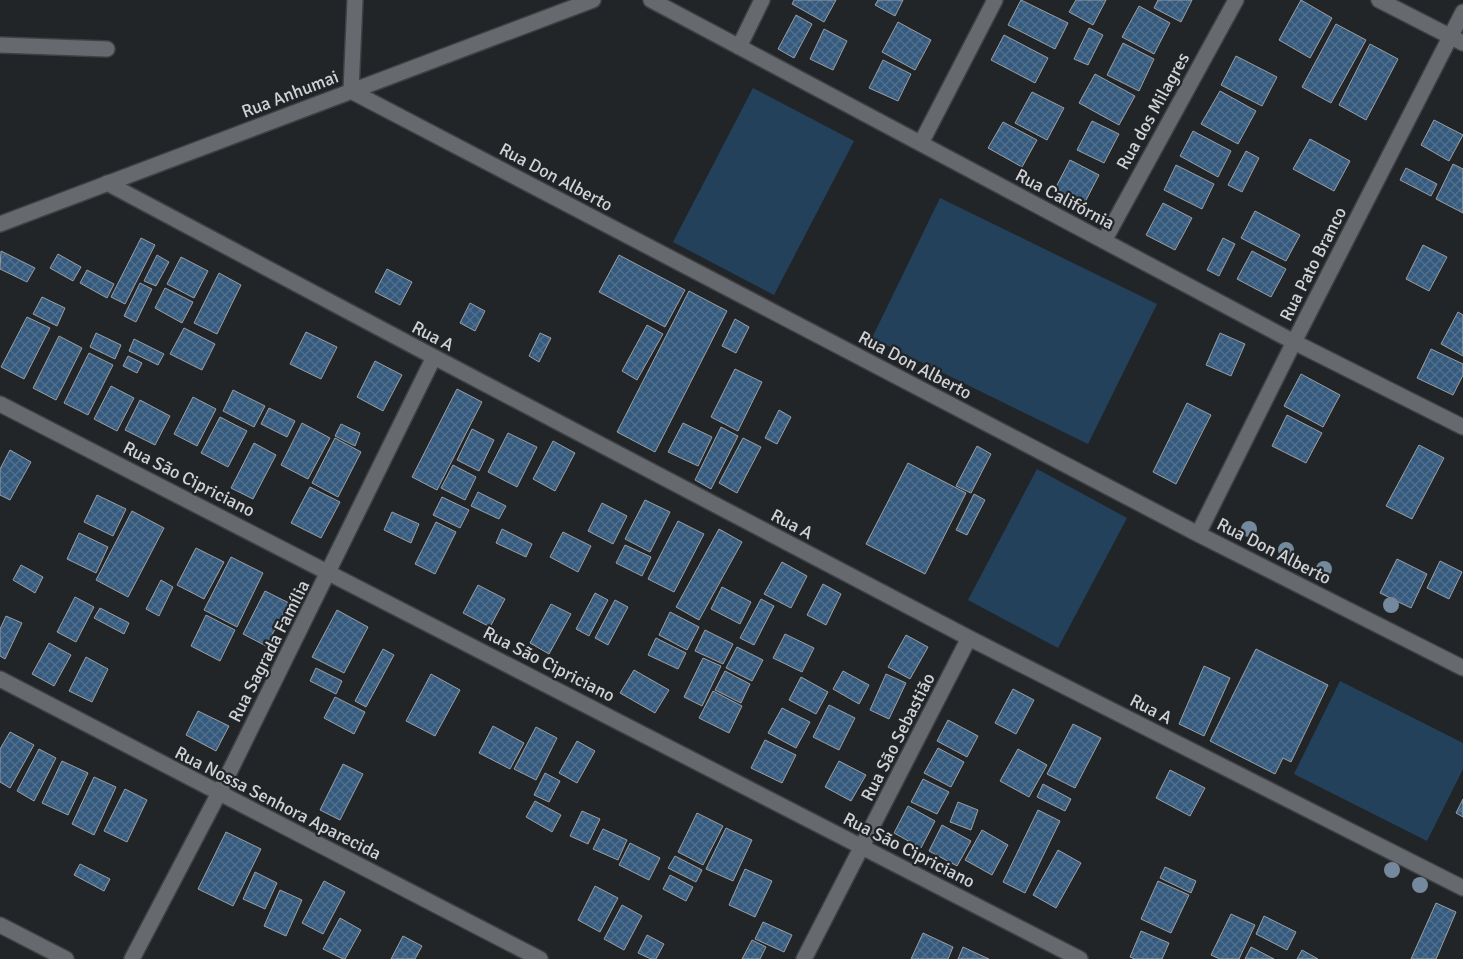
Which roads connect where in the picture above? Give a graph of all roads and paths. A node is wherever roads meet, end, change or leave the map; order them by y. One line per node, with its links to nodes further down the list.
1 (355, 0): 13 (street)
2 (593, 0): 13 (street, Rua Anhumai)
3 (651, 0): 11 (street, Rua Califórnia)
4 (762, 0): 11 (street)
5 (995, 0): 14 (street)
6 (1236, 0): 17 (street, Rua dos Milagres)
7 (1379, 0): 9 (street)
8 (1463, 12): 9 (street, Rua Pato Branco)
9 (1456, 40): 18 (street, Rua Pato Branco)
10 (0, 45): 12 (street)
11 (739, 46): 14 (street, Rua Califórnia)
12 (107, 49)
13 (351, 91): 15 (street, Rua Anhumai); 22 (street, Rua Don Alberto)
14 (920, 143): 17 (street, Rua Califórnia)
15 (108, 183): 16 (street, Rua Anhumai); 19 (street, Rua A)
16 (0, 224)
17 (1104, 241): 18 (street, Rua Califórnia)
18 (1294, 342): 21 (street, Rua Califórnia); 22 (street, Rua Pato Branco)
19 (434, 357): 23 (street, Rua Sagrada Família); 24 (street, Rua A)
20 (0, 404): 23 (street, Rua São Cipriciano)
21 (1463, 428)
22 (1198, 534): 25 (street, Rua Don Alberto)
23 (329, 572): 27 (street, Rua Sagrada Família); 28 (street, Rua São Cipriciano)
24 (969, 638): 28 (street, Rua São Sebastião); 29 (street, Rua A)
25 (1463, 668)
26 (0, 679): 27 (street, Rua Nossa Senhora Aparecida)
27 (219, 793): 32 (street, Rua Sagrada Família); 33 (street, Rua Nossa Senhora Aparecida)
28 (862, 847): 34 (street, Rua São Sebastião); 35 (street, Rua São Cipriciano)
29 (1463, 888)
30 (0, 925): 31 (street)
31 (66, 959)
32 (132, 959)
33 (540, 959)
34 (804, 959)
35 (1080, 959)

